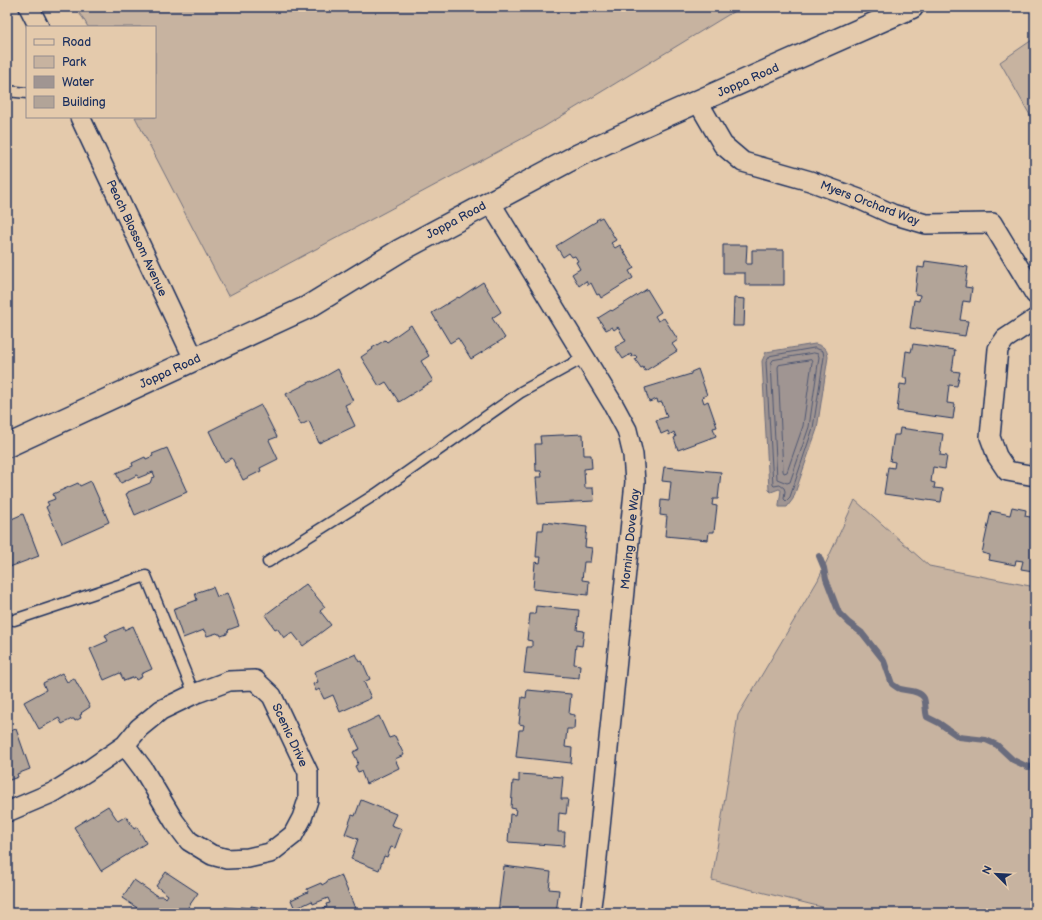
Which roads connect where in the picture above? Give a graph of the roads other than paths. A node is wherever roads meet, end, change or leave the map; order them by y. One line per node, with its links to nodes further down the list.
1 (29, 7): 3 (street)
2 (912, 7): 6 (street, Joppa Road)
3 (38, 26)
4 (7, 91): 5 (lane)
5 (26, 93)
6 (698, 102): 8 (street, Joppa Road); 9 (street, Myers Orchard Way)
7 (80, 118): 12 (street, Peach Blossom Avenue)
8 (490, 202): 11 (street, Morning Dove Way); 12 (street, Joppa Road)
9 (1035, 294)
10 (1035, 319): 14 (street)
11 (585, 357): 15 (lane); 20 (street, Morning Dove Way)
12 (194, 359): 13 (street, Joppa Road)
13 (7, 446)
14 (1035, 476)
15 (268, 562)
16 (14, 620): 17 (lane)
17 (194, 694): 18 (street, Scenic Drive); 18 (street, Scenic Drive)
18 (125, 746): 19 (street, Scenic Drive)
19 (7, 812)
20 (590, 913)

